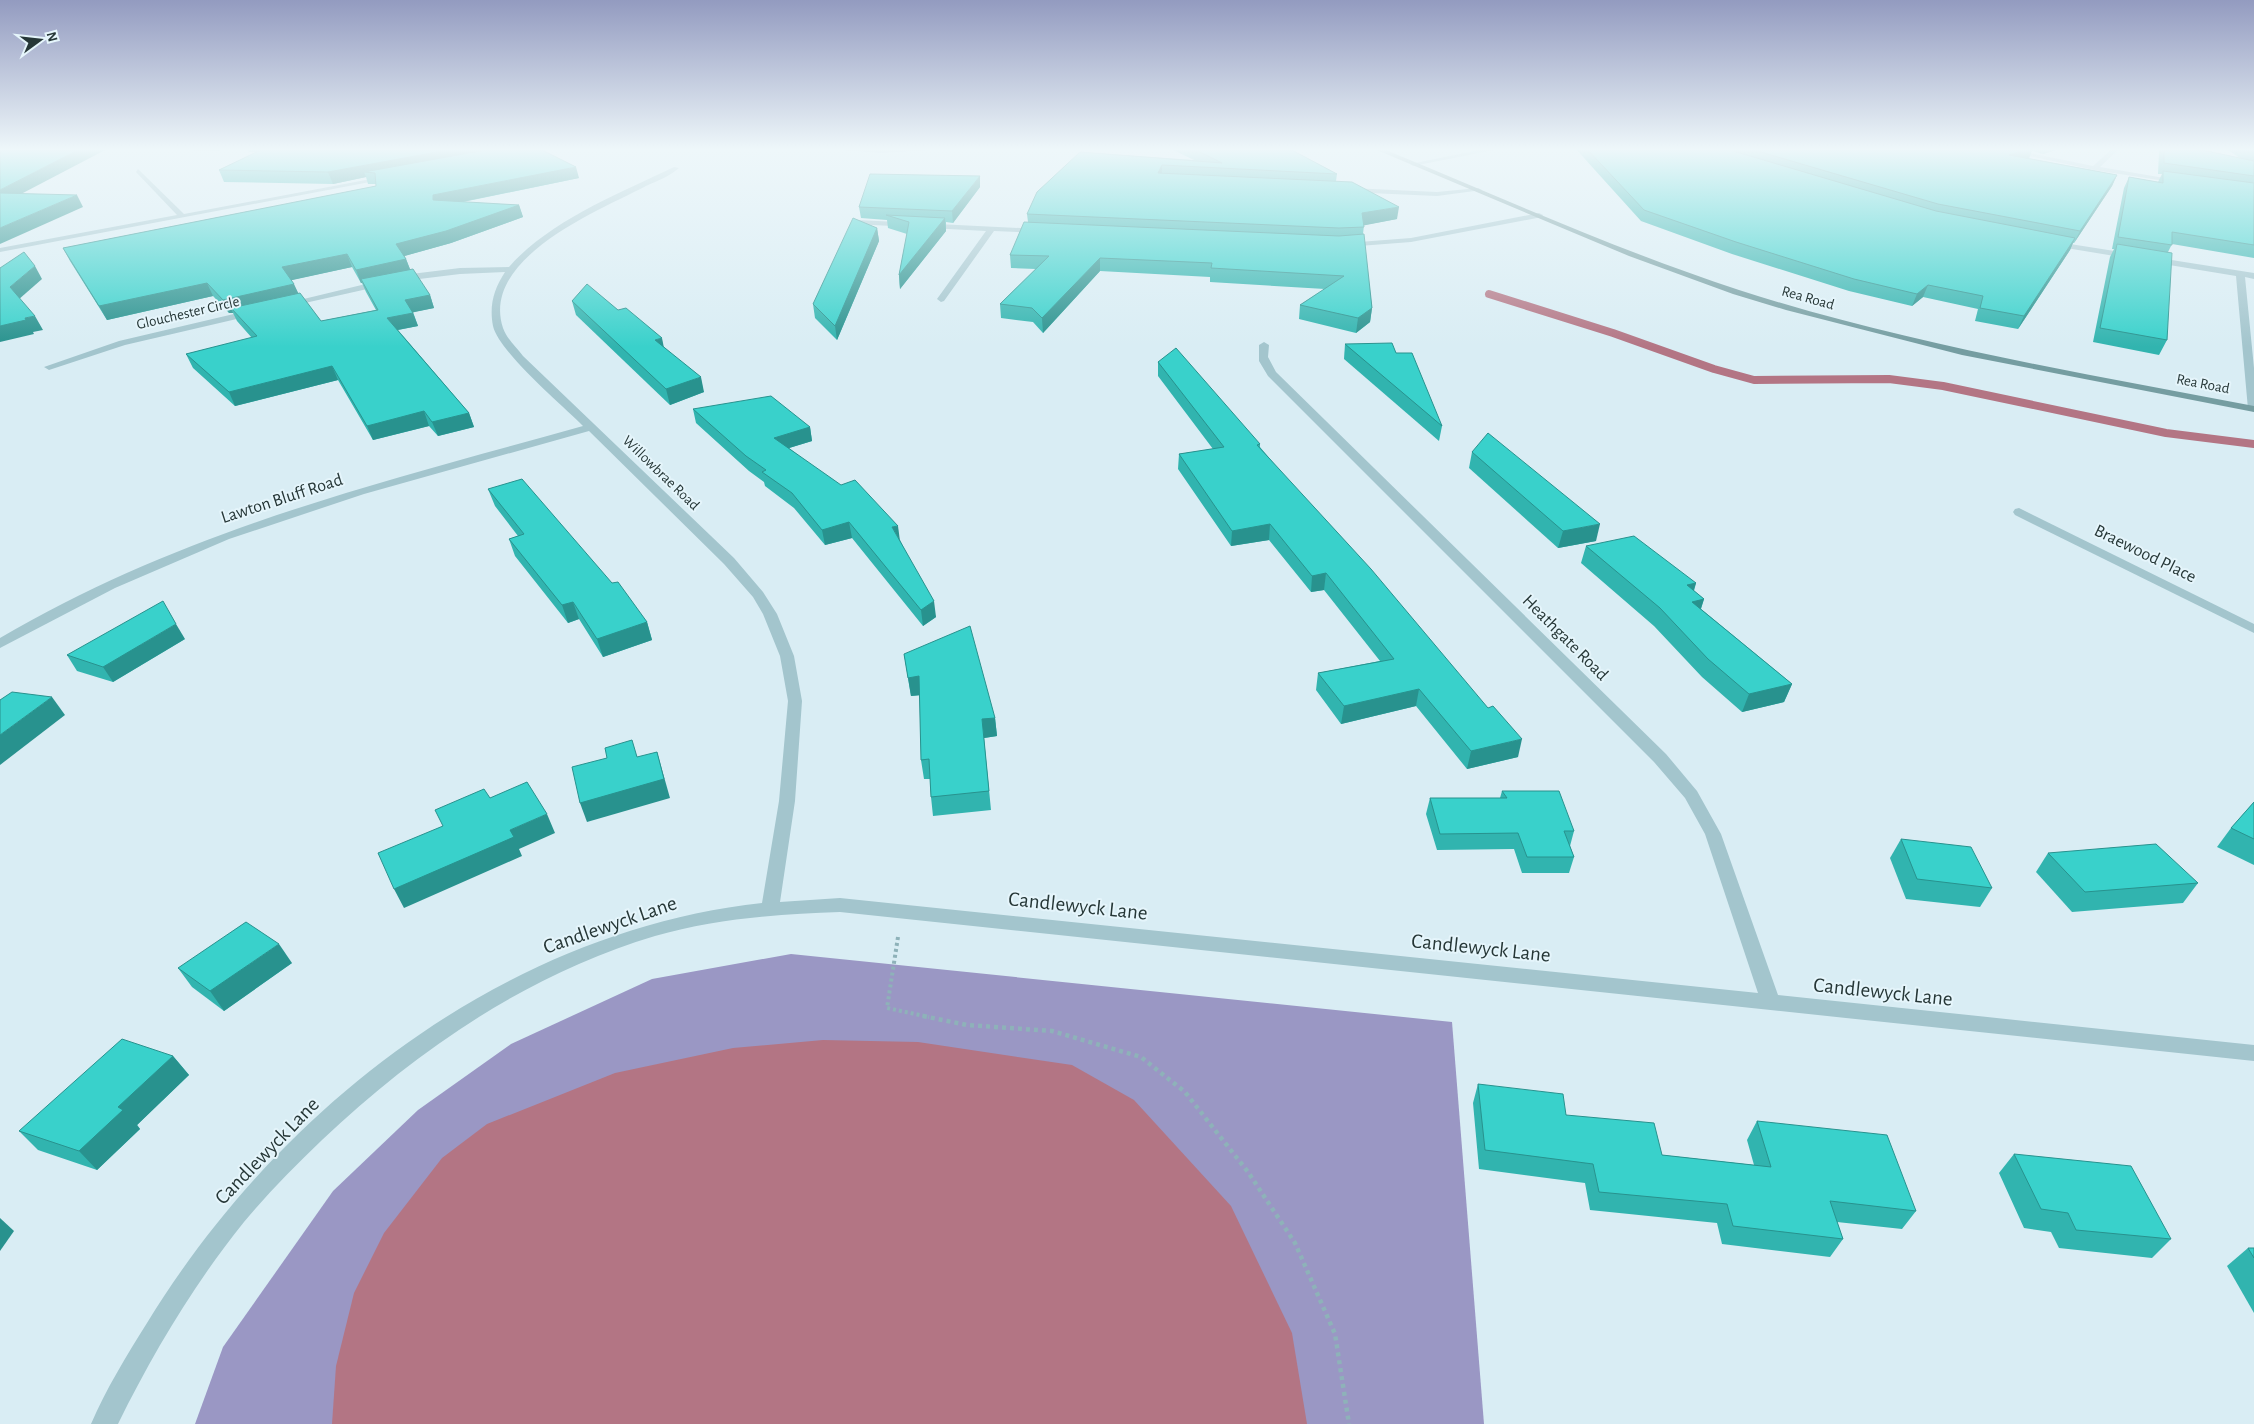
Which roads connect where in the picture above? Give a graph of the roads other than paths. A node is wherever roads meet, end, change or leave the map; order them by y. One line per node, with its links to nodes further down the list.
1 (190, 214): 4 (street)
2 (588, 214): 11 (street, Willowbrae Road)
3 (1539, 215): 9 (street); 17 (main road, Rea Road)
4 (182, 216): 10 (street)
5 (857, 222): 6 (street)
6 (991, 229): 7 (street); 14 (street)
7 (1050, 232)
8 (2040, 241): 12 (street)
9 (1338, 245)
10 (0, 250)
11 (512, 268): 16 (street, Glouchester Circle); 18 (street, Willowbrae Road)
12 (2240, 274): 13 (street); 17 (street)
13 (2254, 276)
14 (941, 299)
15 (1264, 345): 23 (street, Heathgate Road)
16 (49, 367)
17 (2254, 409)
18 (590, 427): 21 (street, Lawton Bluff Road); 22 (street, Willowbrae Road)
19 (2020, 512): 20 (street, Braewood Place)
20 (2254, 629)
21 (0, 644)
22 (770, 907): 23 (street, Candlewyck Lane); 25 (street, Candlewyck Lane)
23 (1771, 1004): 24 (street, Candlewyck Lane)
24 (2254, 1053)
25 (104, 1424)

